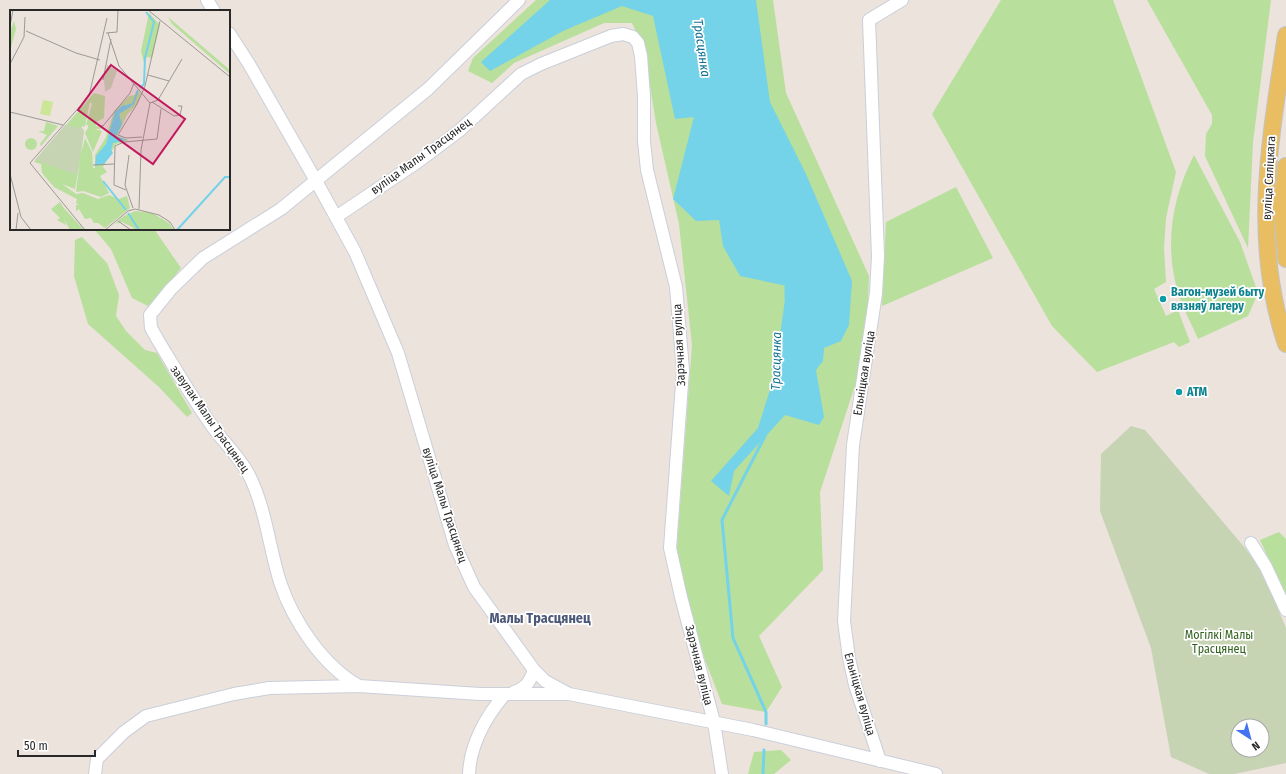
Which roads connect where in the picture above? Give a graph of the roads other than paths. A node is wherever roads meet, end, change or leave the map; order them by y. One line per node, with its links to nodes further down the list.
1 (207, 0): 4 (street)
2 (519, 0): 9 (street)
3 (902, 0): 20 (street, Ельніцкая вуліца)
4 (213, 10)
5 (230, 35): 9 (street, вуліца Малы Трасцянец)
6 (1286, 35): 12 (main road, вуліца Сяліцкага)
7 (521, 74): 10 (street, вуліца Малы Трасцянец); 19 (street, Зарэчная вуліца)
8 (1286, 166): 11 (main road, вуліца Сяліцкага)
9 (316, 179): 10 (street, вуліца Малы Трасцянец); 16 (street, завулак Малы Трасцянец)
10 (336, 217): 15 (street, вуліца Малы Трасцянец)
11 (1286, 259)
12 (1286, 344)
13 (1252, 543): 14 (street)
14 (1286, 610)
15 (534, 670): 17 (street); 18 (street, вуліца Малы Трасцянец)
16 (359, 686): 17 (street, завулак Малы Трасцянец); 21 (street, завулак Малы Трасцянец)
17 (505, 694): 18 (street, завулак Малы Трасцянец); 22 (street)
18 (569, 694): 19 (street, вуліца Малы Трасцянец)
19 (714, 722): 20 (street); 23 (street, Зарэчная вуліца)
20 (880, 761): 24 (street)
21 (95, 774)
22 (469, 774)
23 (722, 774)
24 (936, 774)

